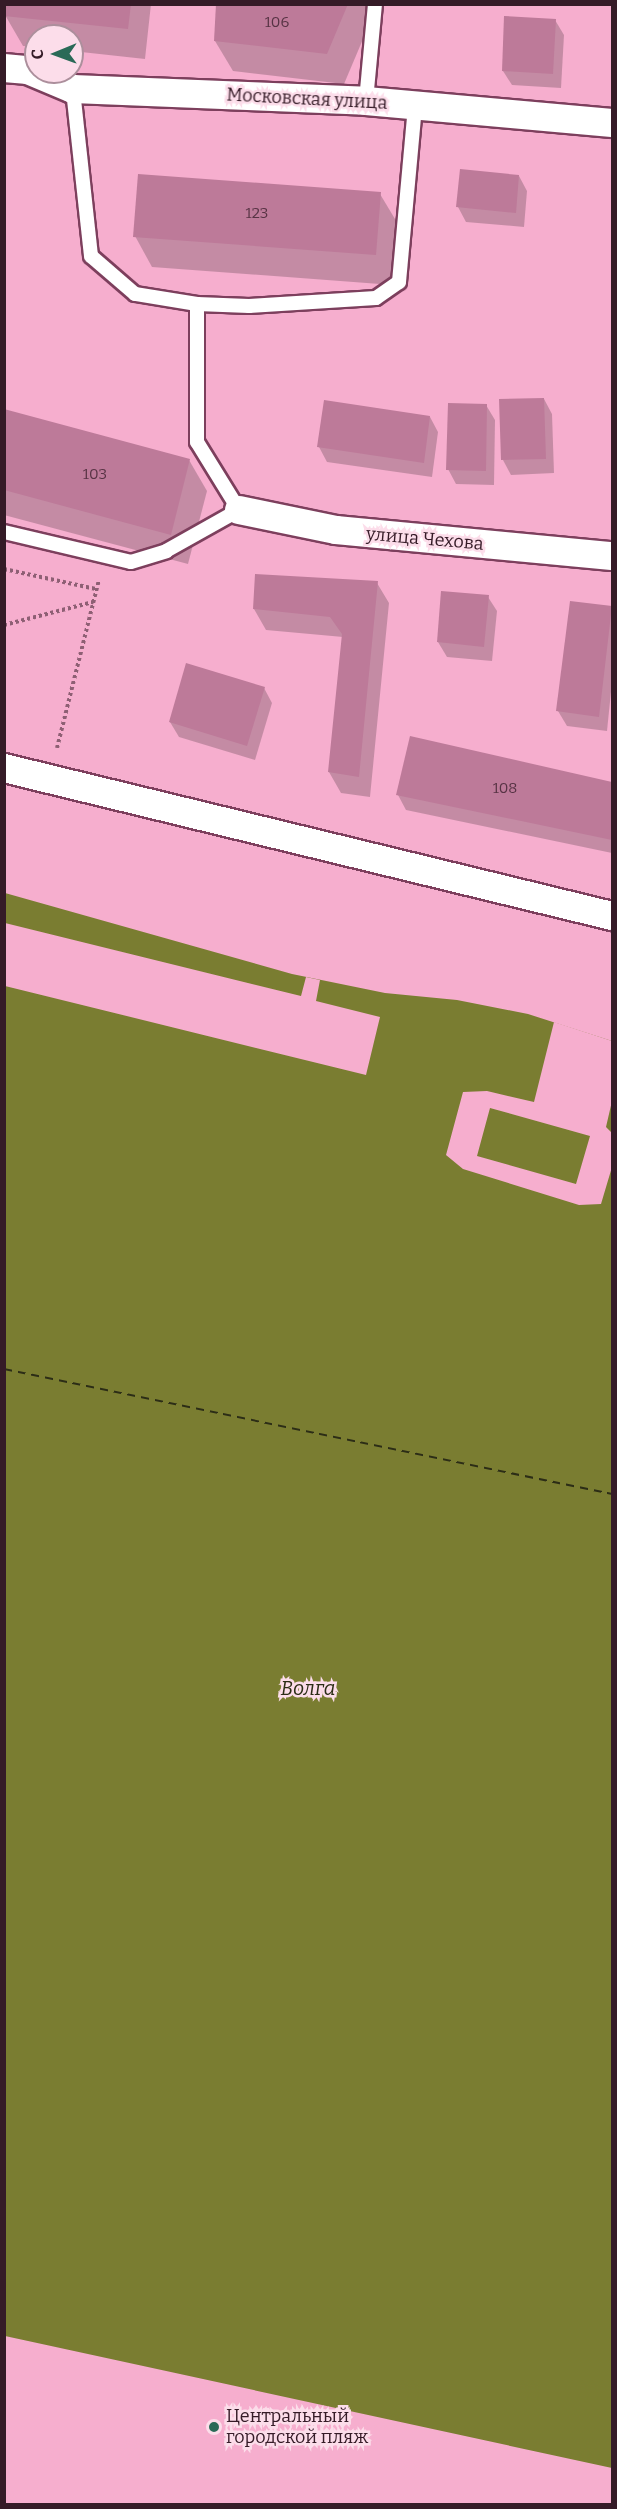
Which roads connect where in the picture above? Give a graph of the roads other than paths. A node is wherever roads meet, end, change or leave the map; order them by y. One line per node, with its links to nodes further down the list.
1 (375, 4): 4 (lane)
2 (4, 68): 3 (street, Московская улица)
3 (73, 89): 4 (street, Московская улица); 7 (lane)
4 (366, 101): 5 (street, Московская улица)
5 (414, 105): 6 (street, Московская улица); 7 (lane)
6 (612, 123)
7 (197, 304): 8 (lane)
8 (239, 510): 9 (lane); 10 (street, улица Чехова)
9 (4, 532)
10 (612, 556)
11 (4, 768): 12 (street)
12 (612, 916)

